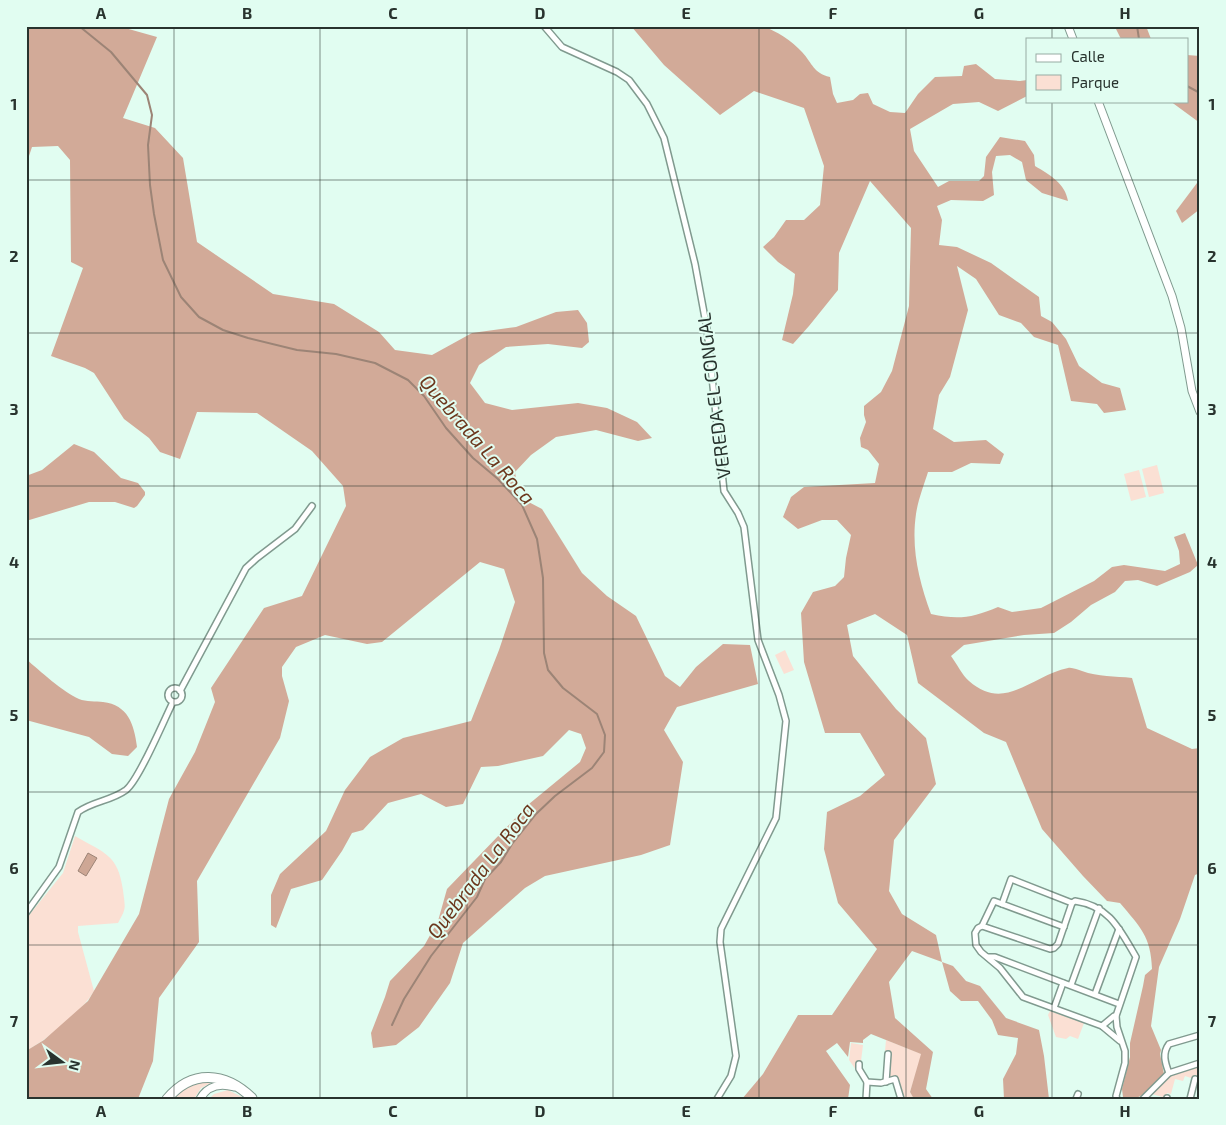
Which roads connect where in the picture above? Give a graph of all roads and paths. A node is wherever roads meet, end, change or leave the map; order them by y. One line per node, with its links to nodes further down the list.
1 (544, 26): 36 (street, VEREDA EL CONGAL)
2 (1068, 26): 3 (main road)
3 (1072, 38)
4 (1098, 102): 5 (main road)
5 (1200, 412)
6 (312, 506): 7 (street)
7 (180, 691): 8 (street); 8 (street)
8 (173, 702): 12 (street)
9 (1002, 904): 10 (street); 13 (street); 14 (street)
10 (1072, 904): 11 (street); 14 (street)
11 (1099, 908): 15 (street); 18 (street)
12 (26, 913)
13 (982, 926): 14 (street); 16 (street)
14 (1064, 927)
15 (1119, 929): 19 (street); 20 (street)
16 (987, 957): 17 (street); 21 (street)
17 (1063, 983): 18 (street); 21 (street)
18 (1070, 986): 19 (street)
19 (1096, 994): 20 (street)
20 (1119, 1004): 22 (street)
21 (1054, 1008): 23 (street)
22 (1116, 1016): 23 (street); 25 (street)
23 (1102, 1026): 25 (street)
24 (1200, 1035): 29 (street)
25 (1120, 1041): 39 (street)
26 (888, 1054): 32 (street)
27 (1200, 1063): 29 (street)
28 (859, 1064): 31 (street)
29 (1169, 1073): 40 (street)
30 (1195, 1079): 41 (street)
31 (867, 1082): 32 (street); 37 (street)
32 (886, 1082): 38 (street)
33 (253, 1098): 34 (highway); 35 (main road)
34 (167, 1099)
35 (200, 1099)
36 (717, 1099)
37 (866, 1099)
38 (901, 1099)
39 (1117, 1099)
40 (1143, 1099)
41 (1190, 1099)

